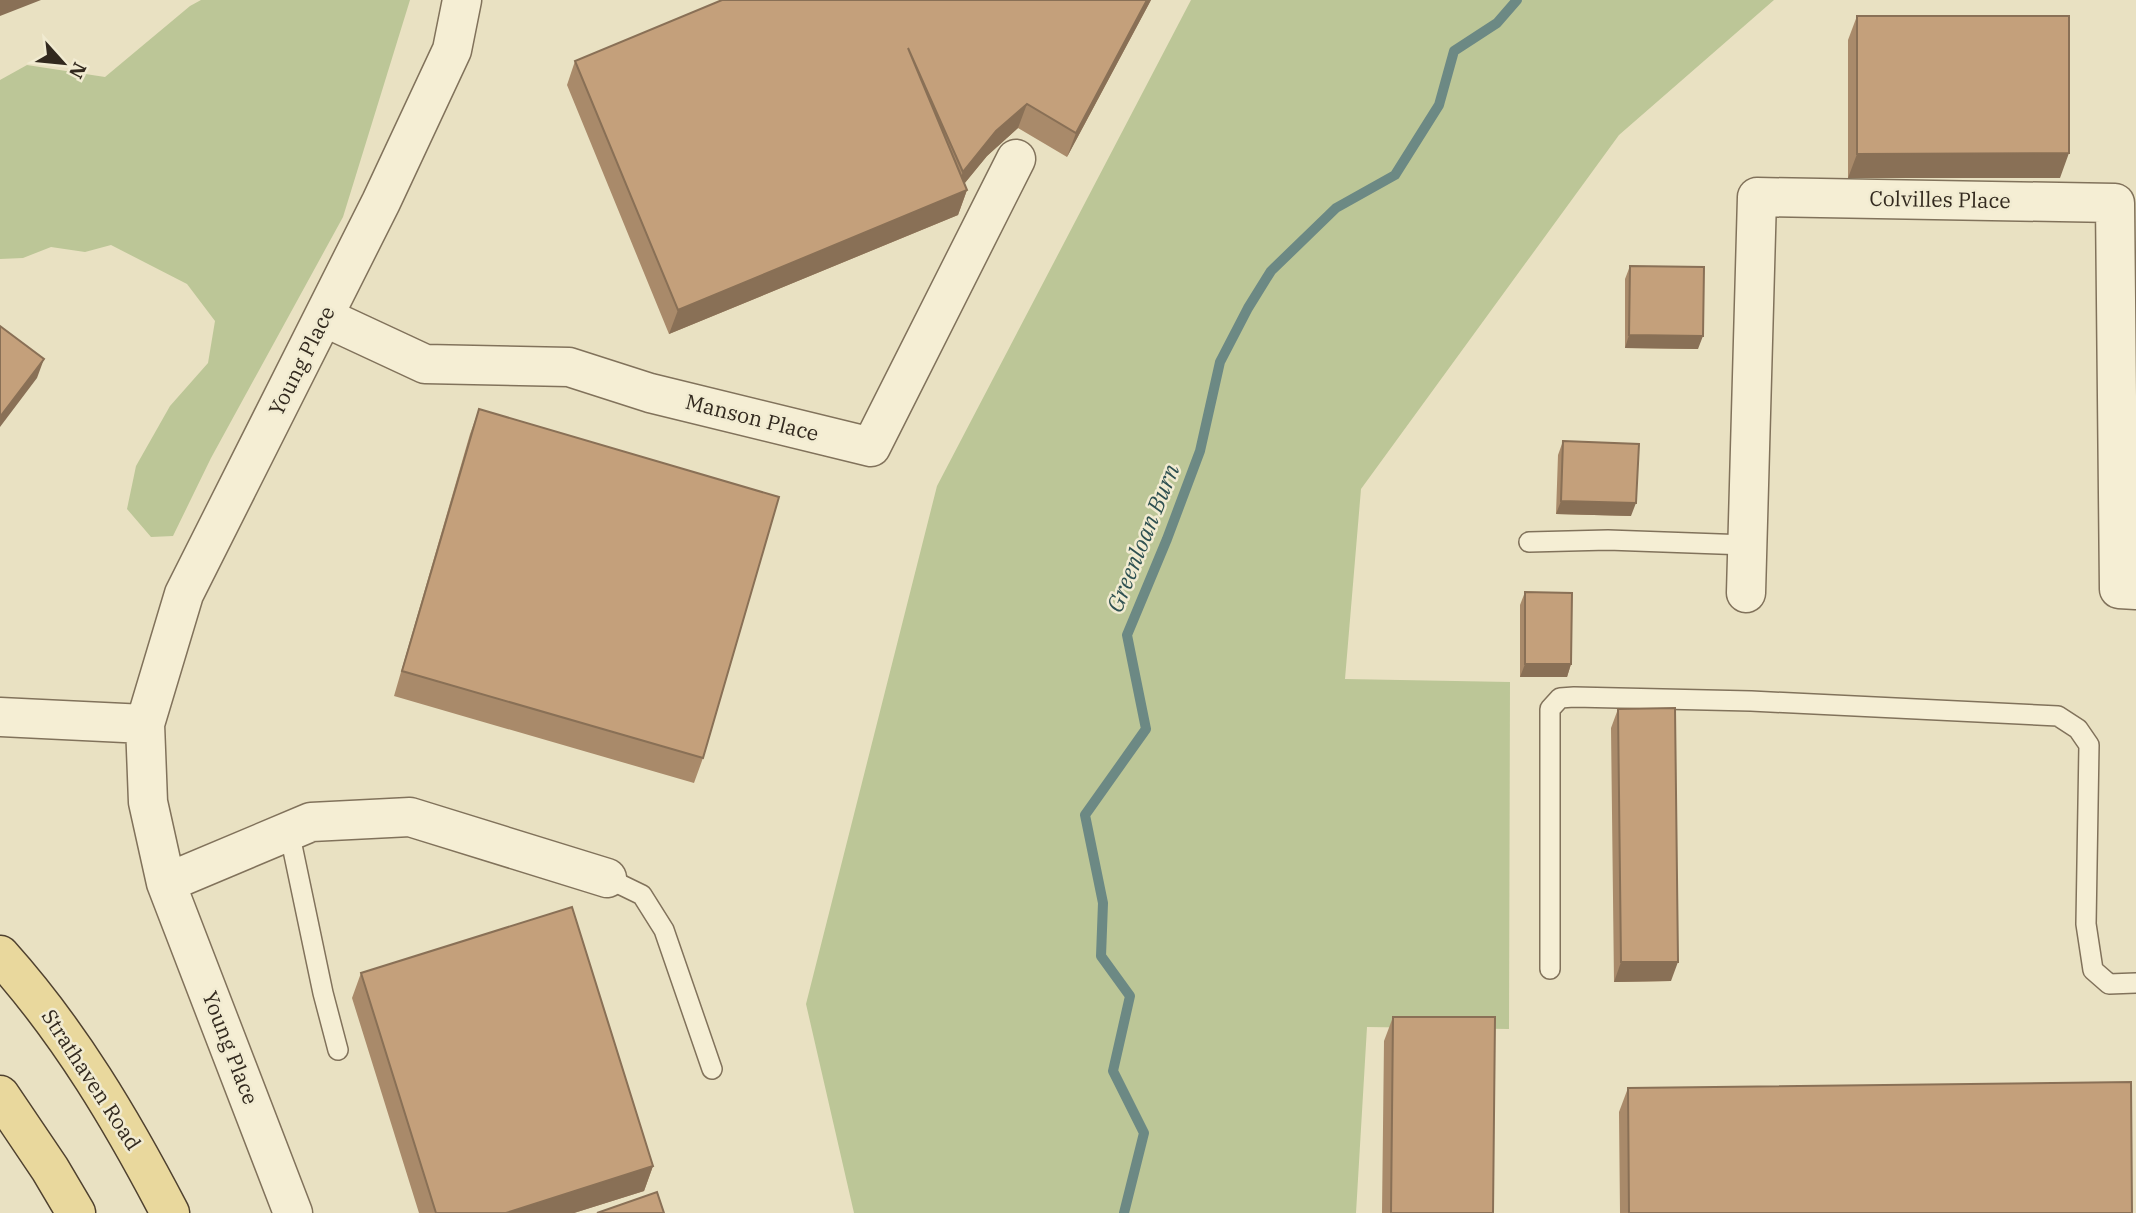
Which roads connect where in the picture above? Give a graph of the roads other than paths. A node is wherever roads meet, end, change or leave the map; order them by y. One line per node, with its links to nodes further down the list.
1 (462, 0): 3 (street, Young Place)
2 (1016, 159): 3 (street, Manson Place)
3 (324, 317): 9 (street, Young Place)
4 (1529, 542): 5 (lane)
5 (1747, 545): 6 (street, Colvilles Place); 7 (street, Colvilles Place)
6 (2136, 590)
7 (1746, 593)
8 (0, 717): 9 (street)
9 (145, 724): 12 (street, Young Place)
10 (289, 831): 11 (street); 12 (street); 16 (lane)
11 (607, 878): 17 (lane)
12 (166, 883): 21 (street, Young Place)
13 (0, 955): 20 (main road, Strathaven Road)
14 (1550, 969): 15 (lane)
15 (2136, 984)
16 (338, 1050)
17 (712, 1069)
18 (0, 1095): 19 (main road)
19 (76, 1213)
20 (170, 1213)
21 (293, 1213)

